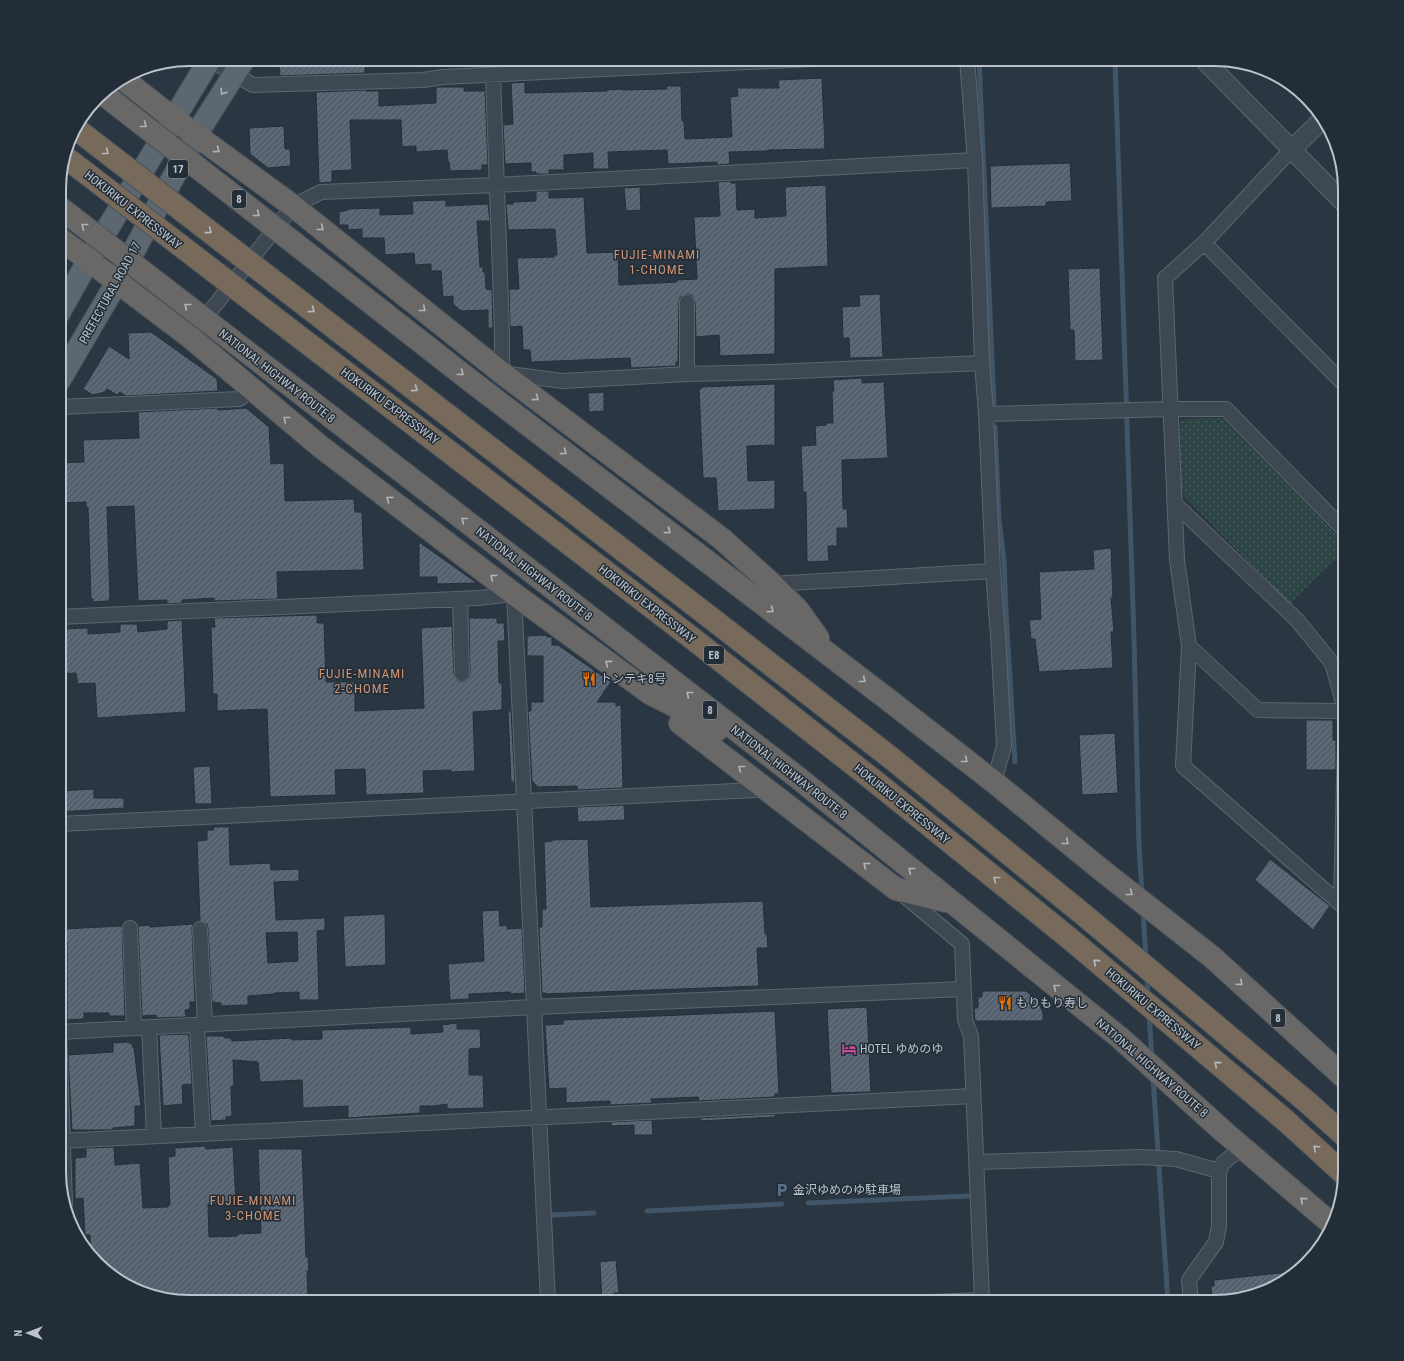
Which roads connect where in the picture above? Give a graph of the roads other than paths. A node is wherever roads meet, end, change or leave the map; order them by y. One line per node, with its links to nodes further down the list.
1 (206, 66): 9 (main road, 17)
2 (546, 66): 6 (street)
3 (968, 66): 15 (street)
4 (1210, 66): 13 (street)
5 (239, 67): 6 (street); 12 (main road, PREFECTURAL ROAD 17 / 17, one-way to 12)
6 (493, 75): 16 (street)
7 (127, 82): 9 (highway)
8 (107, 97): 44 (highway, 8, one-way to 44, bridge)
9 (174, 119): 12 (highway); 22 (main road, 17)
10 (1319, 123): 13 (street)
11 (80, 132): 68 (highway, E8, one-way to 68, bridge)
12 (196, 135): 18 (highway, one-way to 18); 23 (main road, PREFECTURAL ROAD 17 / 17)
13 (1291, 150): 17 (street); 20 (street)
14 (69, 160): 74 (highway, HOKURIKU EXPRESSWAY / E8, one-way to 14, bridge)
15 (975, 160): 16 (street); 27 (street)
16 (496, 185): 18 (street); 29 (street)
17 (1338, 197)
18 (293, 206): 26 (street); 29 (highway, one-way to 29)
19 (66, 212): 49 (highway, NATIONAL HIGHWAY ROUTE 8 / 8, one-way to 19, bridge)
20 (1204, 243): 31 (street); 34 (street)
21 (66, 244): 22 (highway)
22 (88, 261): 23 (highway); 24 (main road, 17)
23 (117, 282): 26 (highway); 28 (main road, PREFECTURAL ROAD 17 / 17)
24 (66, 300)
25 (687, 302): 30 (street)
26 (190, 337): 32 (highway)
27 (982, 363): 30 (street); 35 (street)
28 (66, 369)
29 (502, 373): 30 (street); 39 (highway, one-way to 39)
30 (687, 374)
31 (1338, 378)
32 (250, 389): 33 (street); 40 (highway, one-way to 32)
33 (66, 407)
34 (1170, 409): 35 (street); 36 (street); 37 (street)
35 (986, 414): 38 (street)
36 (1174, 503): 43 (street); 46 (street)
37 (1338, 524)
38 (993, 571): 39 (street); 50 (street)
39 (772, 584): 44 (highway)
40 (514, 594): 41 (street); 47 (highway, one-way to 40); 52 (street)
41 (460, 599): 42 (street); 45 (street)
42 (66, 617)
43 (1189, 646): 48 (street); 56 (street)
44 (832, 656): 50 (highway, 8, one-way to 50)
45 (462, 674)
46 (1338, 685)
47 (651, 694): 49 (highway); 51 (highway, one-way to 47)
48 (1338, 710)
49 (797, 777): 55 (highway, NATIONAL HIGHWAY ROUTE 8 / 8, one-way to 49)
50 (994, 782): 65 (highway, 8, one-way to 65)
51 (761, 784): 52 (street); 54 (highway, one-way to 51)
52 (524, 801): 53 (street); 60 (street)
53 (66, 824)
54 (896, 889): 55 (highway); 59 (street)
55 (951, 902): 72 (highway, NATIONAL HIGHWAY ROUTE 8 / 8, one-way to 55)
56 (1338, 902)
57 (130, 928): 63 (street)
58 (200, 929): 61 (street)
59 (964, 989): 60 (street); 66 (street)
60 (534, 1008): 61 (street); 67 (street)
61 (201, 1025): 62 (street); 69 (street)
62 (149, 1027): 63 (street); 70 (street)
63 (134, 1028): 64 (street)
64 (66, 1032)
65 (1338, 1072)
66 (973, 1096): 67 (street); 73 (street)
67 (539, 1117): 69 (street); 77 (street)
68 (1338, 1130)
69 (203, 1134): 70 (street)
70 (154, 1136): 71 (street)
71 (66, 1141)
72 (1242, 1148): 75 (street); 76 (highway, NATIONAL HIGHWAY ROUTE 8 / 8, one-way to 72)
73 (976, 1162): 75 (street); 78 (street)
74 (1338, 1169)
75 (1219, 1171): 79 (street)
76 (1328, 1221)
77 (548, 1295)
78 (982, 1295)
79 (1190, 1295)

